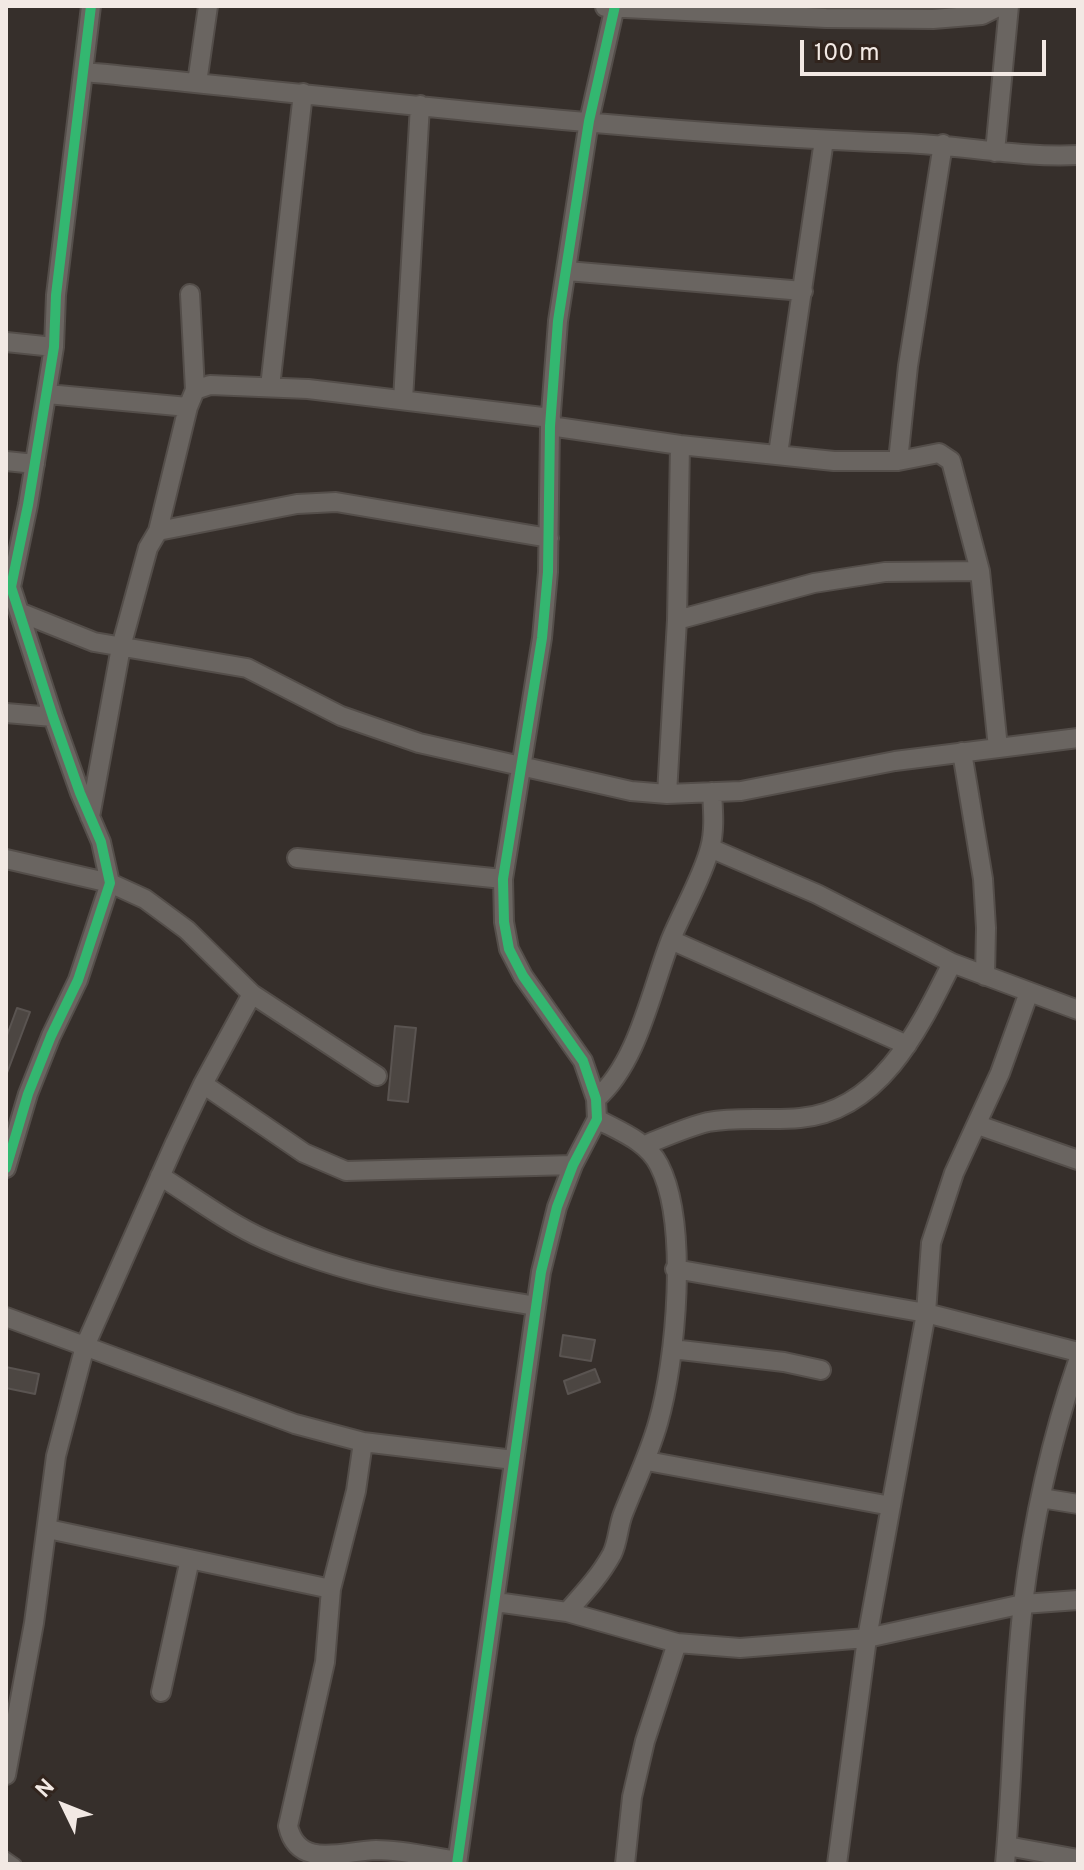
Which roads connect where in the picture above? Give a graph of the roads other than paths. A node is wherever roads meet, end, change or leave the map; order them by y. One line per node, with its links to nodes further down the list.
1 (91, 6): 6 (street)
2 (208, 6): 7 (street)
3 (1000, 6): 5 (street)
4 (1009, 6): 13 (street)
5 (611, 7): 10 (street)
6 (85, 72): 7 (street); 19 (street)
7 (197, 83): 8 (street)
8 (303, 93): 9 (street); 20 (street)
9 (420, 105): 10 (street); 23 (street)
10 (589, 121): 11 (street); 15 (street)
11 (824, 140): 12 (street); 16 (street)
12 (943, 144): 13 (street); 28 (street)
13 (995, 152): 14 (street)
14 (1078, 155)
15 (567, 271): 16 (street); 24 (street)
16 (803, 291): 26 (street)
17 (190, 294): 22 (street)
18 (6, 342): 19 (street)
19 (54, 347): 21 (street)
20 (270, 387): 22 (street); 23 (street)
21 (47, 394): 22 (street); 29 (street)
22 (191, 398): 30 (street)
23 (403, 400): 24 (street)
24 (550, 422): 25 (street); 31 (street)
25 (680, 445): 26 (street); 35 (street)
26 (778, 454): 28 (street)
27 (6, 461): 29 (street)
28 (898, 461): 32 (street)
29 (35, 464): 33 (street)
30 (158, 531): 31 (street); 36 (street)
31 (549, 538): 42 (street)
32 (980, 571): 35 (street); 40 (street)
33 (8, 587): 34 (street)
34 (19, 612): 36 (street); 38 (street)
35 (677, 620): 44 (street)
36 (121, 647): 42 (street); 45 (street)
37 (6, 713): 38 (street)
38 (53, 717): 45 (street)
39 (1078, 738): 40 (street)
40 (998, 748): 41 (street)
41 (962, 752): 43 (street); 53 (street)
42 (523, 765): 44 (street); 49 (street)
43 (712, 792): 44 (street); 46 (street)
44 (667, 794)
45 (90, 817): 50 (street)
46 (710, 848): 51 (street); 52 (street)
47 (297, 858): 49 (street)
48 (6, 859): 50 (street)
49 (503, 879): 60 (street)
50 (110, 883): 55 (street); 66 (street)
51 (671, 940): 57 (street); 60 (street)
52 (952, 963): 53 (street); 57 (street)
53 (985, 976): 54 (street)
54 (1029, 992): 56 (street); 62 (street)
55 (252, 994): 58 (street); 59 (street)
56 (1078, 1010)
57 (907, 1045): 63 (street)
58 (377, 1076)
59 (203, 1084): 65 (street); 67 (street)
60 (596, 1099): 61 (street)
61 (597, 1119): 63 (street); 65 (street)
62 (978, 1125): 64 (street); 70 (street)
63 (645, 1145): 68 (street)
64 (1078, 1160)
65 (573, 1165): 69 (street)
66 (6, 1168)
67 (160, 1176): 69 (street); 72 (street)
68 (675, 1269): 70 (street); 73 (street)
69 (536, 1306): 79 (street)
70 (926, 1313): 74 (street); 83 (street)
71 (6, 1317): 72 (street)
72 (85, 1346): 78 (street); 84 (street)
73 (672, 1349): 76 (street); 80 (street)
74 (1078, 1352)
75 (1078, 1361): 77 (street)
76 (821, 1370)
77 (1070, 1408): 81 (street)
78 (363, 1442): 79 (street); 86 (street)
79 (514, 1460): 88 (street)
80 (647, 1461): 83 (street); 90 (street)
81 (1041, 1498): 82 (street); 89 (street)
82 (1078, 1504)
83 (891, 1506): 91 (street)
84 (48, 1529): 85 (street); 94 (street)
85 (190, 1559): 86 (street); 93 (street)
86 (331, 1589): 98 (street)
87 (1078, 1600): 89 (street)
88 (496, 1602): 90 (street); 98 (street)
89 (1023, 1604): 91 (street); 95 (street)
90 (567, 1612): 92 (street)
91 (867, 1638): 92 (street); 101 (street)
92 (677, 1643): 100 (street)
93 (161, 1692)
94 (6, 1775)
95 (1006, 1855): 97 (street)
96 (6, 1857): 99 (lane)
97 (1078, 1859)
98 (457, 1862)
99 (16, 1864)
100 (625, 1864)
101 (837, 1864)

